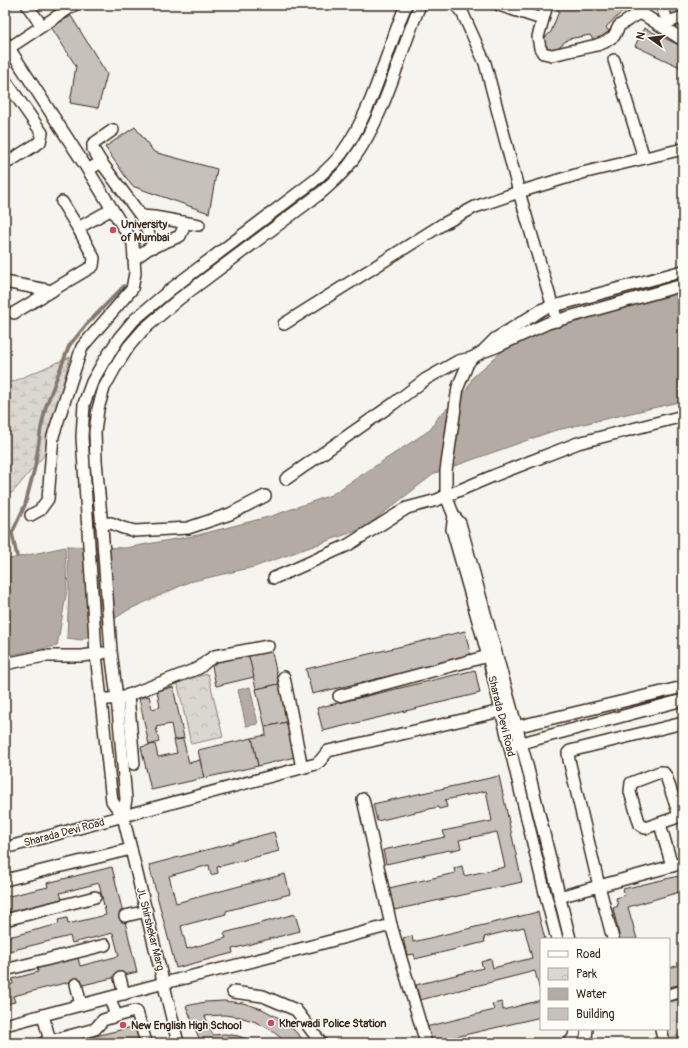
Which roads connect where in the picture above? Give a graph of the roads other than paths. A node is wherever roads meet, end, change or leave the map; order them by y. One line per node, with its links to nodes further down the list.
1 (27, 5): 12 (street)
2 (74, 5): 12 (street)
3 (406, 5): 35 (street)
4 (419, 5): 38 (street)
5 (456, 5): 23 (street)
6 (499, 5): 11 (street)
7 (547, 5): 11 (street)
8 (661, 5): 10 (street)
9 (642, 9): 11 (street); 13 (street)
10 (683, 17)
11 (542, 19)
12 (42, 26): 14 (street)
13 (683, 40)
14 (7, 45): 22 (street)
15 (614, 60): 19 (street)
16 (5, 80): 21 (street)
17 (113, 130): 20 (street)
18 (683, 149): 19 (street)
19 (644, 158): 23 (street)
20 (101, 162): 22 (street); 26 (street)
21 (5, 164)
22 (88, 170): 25 (street)
23 (519, 192): 40 (street); 44 (street)
24 (62, 202): 29 (street)
25 (112, 209): 29 (street); 31 (street)
26 (141, 216): 27 (street); 30 (street)
27 (184, 222): 28 (street); 30 (street)
28 (199, 225)
29 (78, 228): 37 (street)
30 (154, 247): 31 (street)
31 (134, 258): 52 (street)
32 (683, 271): 36 (street)
33 (5, 282): 37 (street)
34 (683, 286): 39 (street)
35 (171, 289): 38 (street); 58 (street)
36 (617, 289): 39 (street); 40 (street)
37 (52, 291): 41 (street)
38 (179, 299): 53 (street)
39 (621, 302): 43 (street)
40 (553, 306): 42 (street); 43 (street)
41 (14, 313)
42 (528, 318): 45 (street); 46 (street)
43 (557, 321): 45 (street)
44 (284, 324)
45 (532, 330): 46 (street)
46 (482, 352): 47 (street)
47 (472, 358): 49 (street); 51 (street)
48 (683, 416): 51 (street)
49 (286, 479)
50 (265, 496): 53 (street)
51 (446, 496): 54 (street); 55 (street, Sharada Devi Road)
52 (31, 515)
53 (102, 525): 57 (street)
54 (274, 578)
55 (486, 635): 59 (street, Sharada Devi Road); 71 (street)
56 (268, 646): 63 (street)
57 (111, 651): 58 (street); 65 (street)
58 (96, 654): 60 (street); 66 (street)
59 (488, 656): 64 (street); 68 (street, Sharada Devi Road)
60 (5, 664)
61 (284, 677): 78 (street)
62 (683, 687): 69 (street)
63 (128, 695): 65 (street); 72 (street)
64 (339, 696)
65 (117, 698): 66 (street); 74 (street)
66 (101, 700): 80 (street)
67 (683, 700): 73 (street)
68 (501, 711): 71 (street, Sharada Devi Road); 78 (street, Sharada Devi Road)
69 (553, 718): 71 (street); 73 (street)
70 (683, 723): 88 (street)
71 (511, 728): 75 (street, Sharada Devi Road); 76 (street, Sharada Devi Road)
72 (131, 732): 74 (street); 77 (street)
73 (558, 733): 75 (street)
74 (120, 736): 77 (street)
75 (521, 743): 76 (street); 86 (street, Sharada Devi Road)
76 (510, 746): 87 (street, Sharada Devi Road)
77 (123, 767): 80 (street)
78 (302, 768): 80 (street, Sharada Devi Road)
79 (363, 799): 94 (street)
80 (123, 816): 82 (street, Sharada Devi Road); 83 (street, JL Shirshekar Marg)
81 (660, 824): 81 (street); 84 (street)
82 (5, 848)
83 (132, 849): 85 (street); 91 (street, JL Shirshekar Marg)
84 (678, 865): 88 (street)
85 (5, 880)
86 (556, 882): 87 (street); 90 (street, Sharada Devi Road)
87 (543, 885): 95 (street, Sharada Devi Road)
88 (599, 886): 90 (street); 97 (street)
89 (95, 897): 93 (street)
90 (560, 897): 96 (street, Sharada Devi Road)
91 (147, 911): 92 (street); 101 (street, JL Shirshekar Marg)
92 (125, 916)
93 (5, 920)
94 (391, 924): 101 (street); 119 (street)
95 (557, 938)
96 (570, 938)
97 (613, 938)
98 (105, 945): 99 (street)
99 (5, 970)
100 (120, 978): 105 (street)
101 (164, 983): 105 (street); 117 (street, JL Shirshekar Marg)
102 (76, 984): 108 (street)
103 (683, 991): 106 (street)
104 (233, 992): 118 (street)
105 (124, 994): 107 (street)
106 (670, 995)
107 (110, 998): 108 (street); 110 (street)
108 (81, 1005): 109 (street)
109 (43, 1016): 111 (street); 116 (street)
110 (116, 1016): 115 (street); 116 (street)
111 (5, 1025)
112 (576, 1030): 120 (street)
113 (587, 1030): 121 (street)
114 (661, 1030): 122 (street)
115 (145, 1039)
116 (46, 1042)
117 (178, 1043)
118 (321, 1043)
119 (426, 1043)
120 (569, 1043)
121 (584, 1043)
122 (664, 1043)

